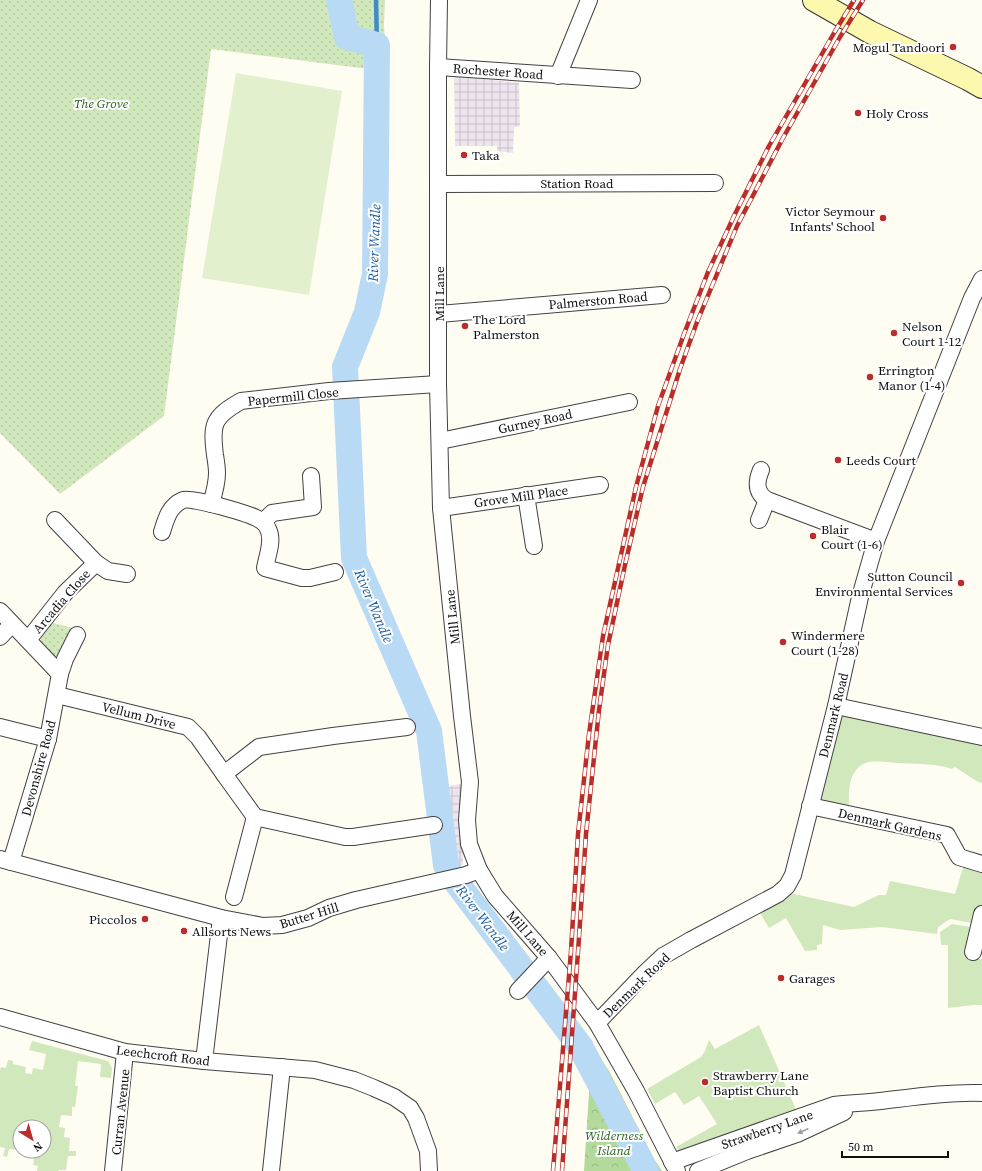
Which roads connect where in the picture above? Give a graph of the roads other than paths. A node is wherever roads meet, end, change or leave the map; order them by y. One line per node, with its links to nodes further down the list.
1 (439, 0): 4 (street, Mill Lane)
2 (589, 0): 5 (street, Rochester Road)
3 (814, 0): 7 (main road)
4 (438, 67): 5 (street, Rochester Road); 9 (street, Mill Lane)
5 (558, 76): 6 (street, Rochester Road)
6 (632, 80)
7 (982, 87)
8 (715, 183): 9 (street, Station Road)
9 (438, 184): 13 (street, Mill Lane)
10 (982, 279): 12 (street, Denmark Road)
11 (662, 295): 13 (street, Palmerston Road)
12 (977, 300): 28 (street, Denmark Road)
13 (439, 314): 14 (street, Mill Lane)
14 (438, 384): 16 (street, Mill Lane); 22 (street, Papermill Close)
15 (630, 402): 16 (street, Gurney Road)
16 (440, 441): 23 (street, Mill Lane)
17 (761, 470): 21 (street)
18 (311, 476): 26 (street)
19 (600, 485): 20 (street, Grove Mill Place)
20 (526, 495): 23 (street, Grove Mill Place); 29 (street)
21 (767, 500): 25 (street); 28 (street)
22 (211, 504): 26 (street); 27 (street)
23 (441, 508): 51 (street, Mill Lane)
24 (55, 520): 30 (street, Arcadia Close)
25 (759, 520)
26 (263, 522): 31 (street)
27 (162, 532)
28 (876, 541): 40 (street, Denmark Road)
29 (534, 546)
30 (96, 563): 32 (street, Arcadia Close); 37 (street, Arcadia Close)
31 (335, 572)
32 (127, 574)
33 (0, 611): 34 (street)
34 (12, 624): 36 (street); 37 (street)
35 (77, 634): 38 (street, Devonshire Road)
36 (0, 637)
37 (28, 640): 38 (street)
38 (60, 674): 39 (street, Devonshire Road)
39 (57, 695): 44 (street, Devonshire Road); 45 (street, Vellum Drive)
40 (836, 706): 43 (street); 46 (street, Denmark Road)
41 (0, 727): 44 (street)
42 (407, 727): 45 (street)
43 (982, 736)
44 (48, 739): 49 (street, Devonshire Road)
45 (224, 774): 47 (street, Vellum Drive)
46 (810, 806): 50 (street, Denmark Gardens); 59 (street, Denmark Road)
47 (255, 818): 48 (street); 52 (street)
48 (434, 825)
49 (6, 860): 54 (street, Butter Hill)
50 (982, 864)
51 (472, 872): 54 (street, Butter Hill); 56 (street, Mill Lane)
52 (234, 897)
53 (982, 914): 55 (street)
54 (221, 918): 61 (street)
55 (973, 952)
56 (549, 958): 57 (street); 59 (street, Mill Lane)
57 (518, 990)
58 (0, 1017): 60 (street, Leechcroft Road)
59 (597, 1023): 65 (street, Mill Lane)
60 (125, 1052): 61 (street, Leechcroft Road); 66 (street, Curran Avenue)
61 (204, 1061): 62 (street, Leechcroft Road)
62 (282, 1067): 67 (street); 68 (street, Leechcroft Road)
63 (982, 1094): 64 (street, Strawberry Lane)
64 (863, 1102): 65 (street, Strawberry Lane); 69 (street, Strawberry Lane, one-way to 69)
65 (675, 1166)
66 (113, 1171)
67 (271, 1171)
68 (429, 1171)
69 (698, 1171)

